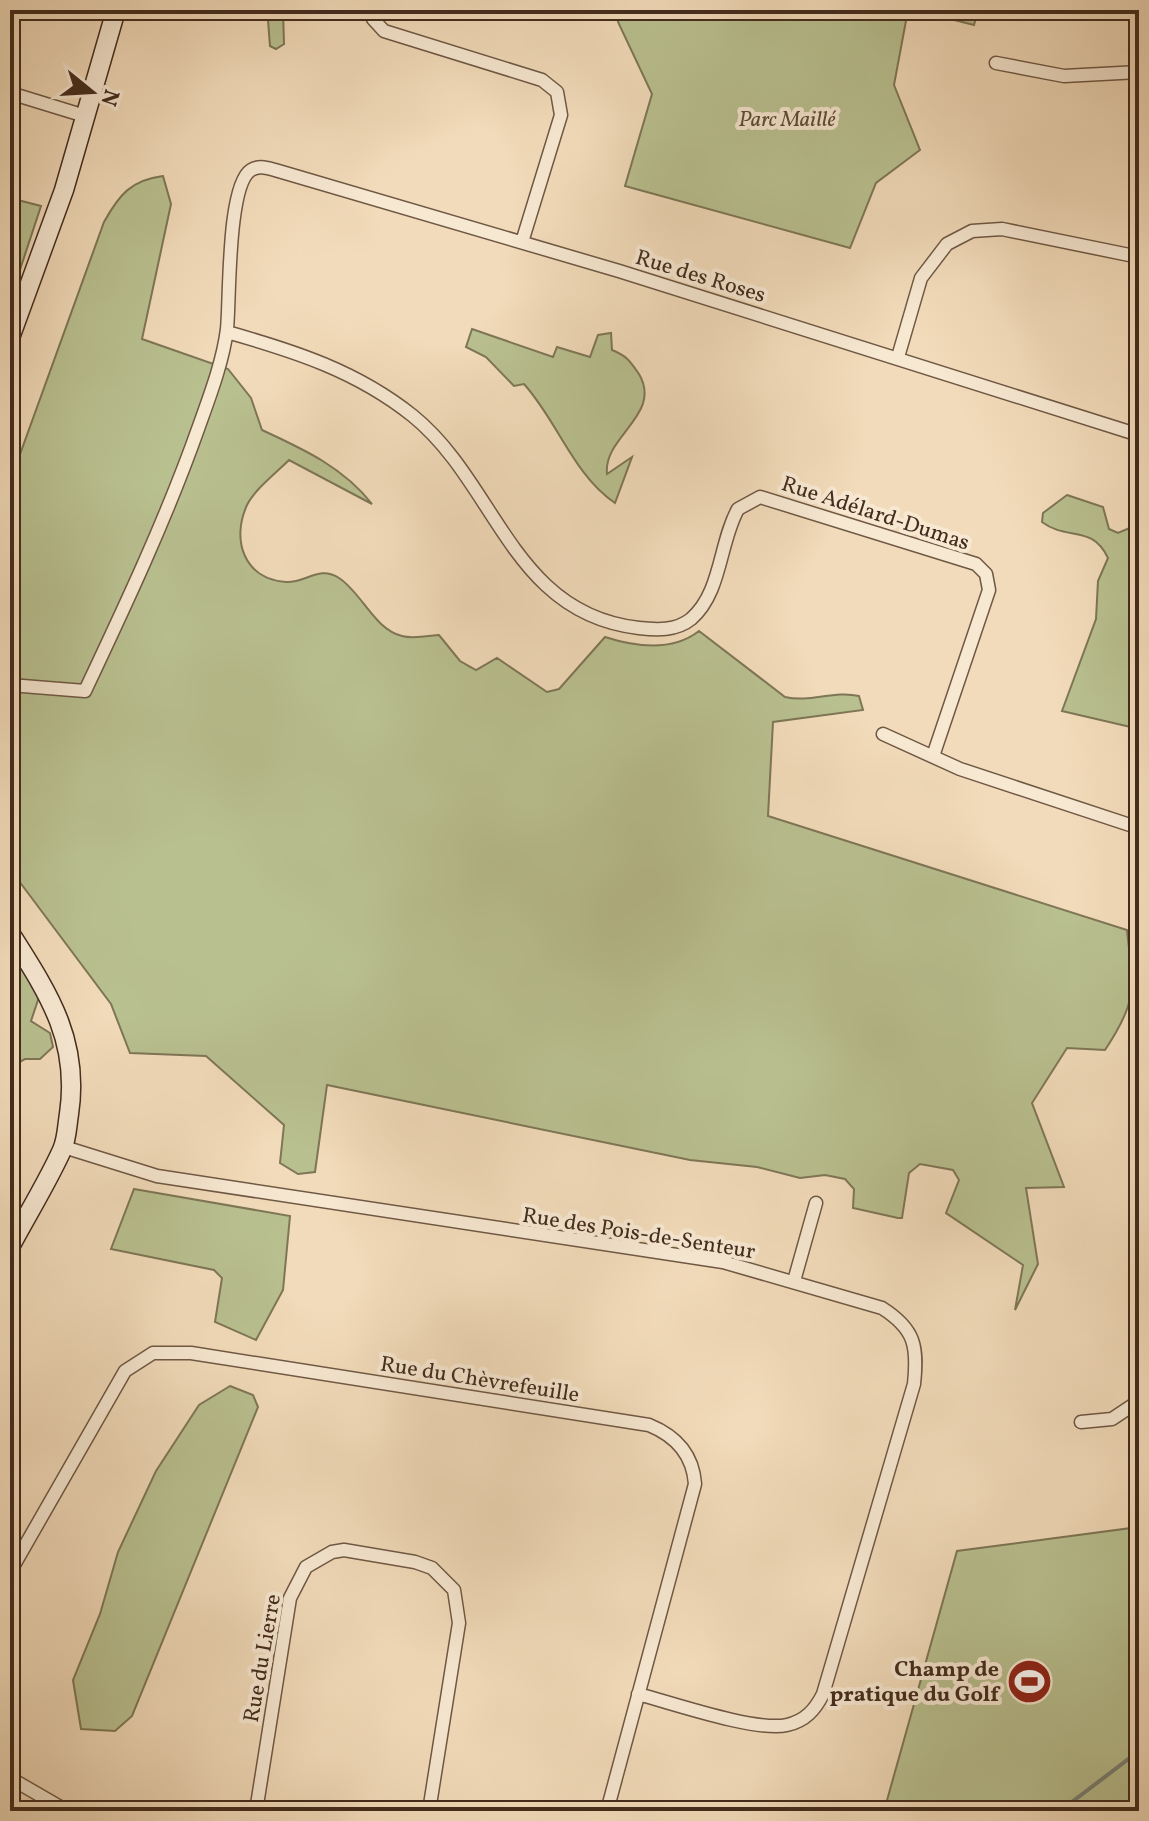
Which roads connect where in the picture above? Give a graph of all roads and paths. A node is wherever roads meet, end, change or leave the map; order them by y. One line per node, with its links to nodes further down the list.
1 (116, 10): 6 (street)
2 (373, 10): 7 (street)
3 (996, 63): 4 (street)
4 (1139, 72)
5 (10, 93): 6 (street)
6 (85, 116): 10 (street)
7 (522, 242): 9 (street, Rue des Roses); 11 (street, Rue des Roses)
8 (1139, 257): 11 (street)
9 (227, 332): 13 (street); 15 (street, Rue Adélard-Dumas)
10 (10, 338)
11 (898, 357): 12 (street, Rue des Roses)
12 (1139, 435)
13 (10, 685)
14 (883, 734): 15 (street)
15 (933, 756): 16 (street)
16 (1139, 828)
17 (10, 933): 18 (street)
18 (64, 1147): 20 (street); 21 (street, Rue des Pois-de-Senteur)
19 (816, 1203): 21 (street)
20 (10, 1247)
21 (794, 1281): 25 (street, Rue des Pois-de-Senteur)
22 (1139, 1401): 23 (street)
23 (1081, 1422)
24 (10, 1572): 25 (street, Rue du Chèvrefeuille)
25 (638, 1694): 30 (street, Rue du Chèvrefeuille)
26 (10, 1778): 27 (street)
27 (67, 1811)
28 (256, 1811): 29 (street, Rue du Lierre)
29 (429, 1811)
30 (607, 1811)

